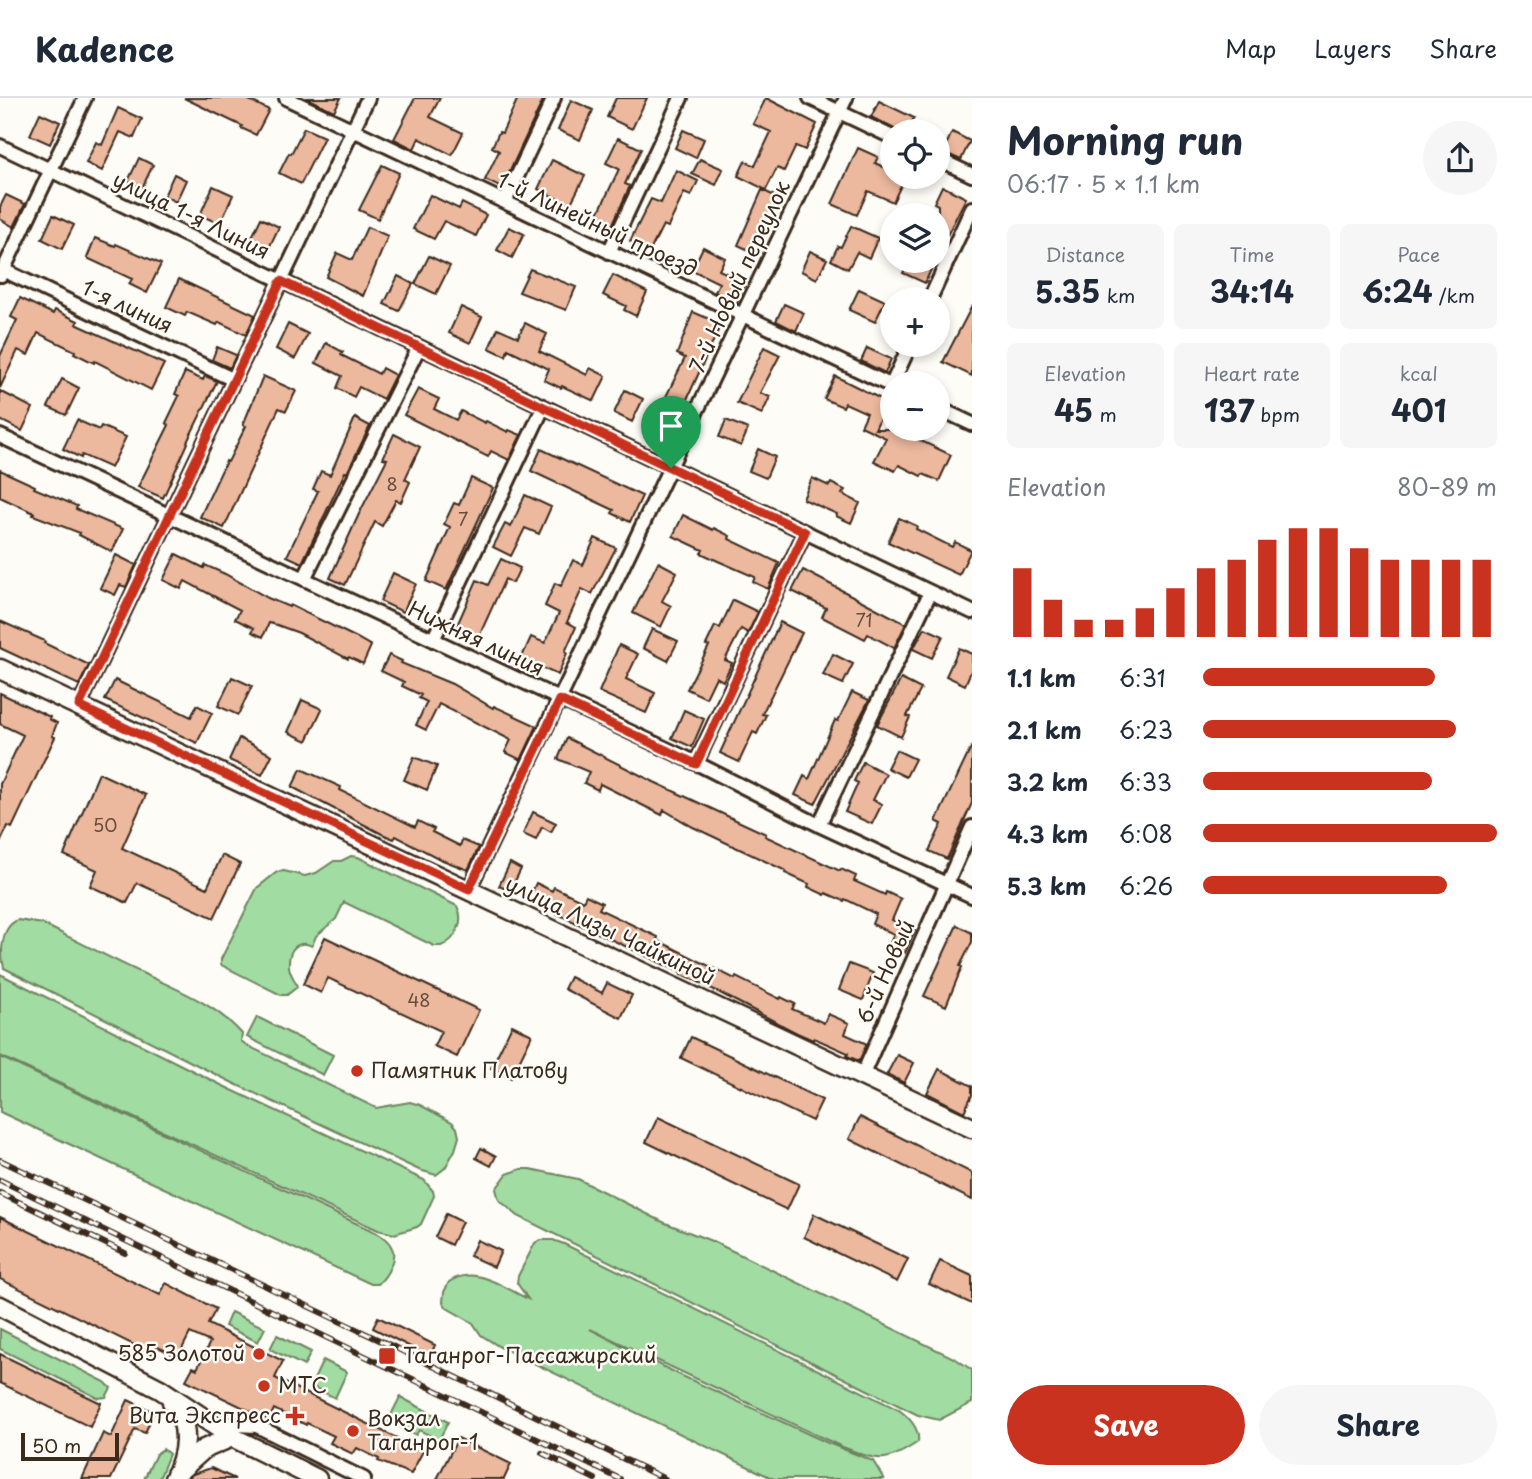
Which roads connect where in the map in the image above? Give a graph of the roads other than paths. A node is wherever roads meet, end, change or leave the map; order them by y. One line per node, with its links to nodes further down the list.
1 (85, 98): 13 (street)
2 (286, 98): 9 (street, 1-й Линейный проезд)
3 (368, 98): 9 (street)
4 (554, 98): 15 (street)
5 (681, 98): 17 (street)
6 (810, 98): 8 (street)
7 (846, 98): 8 (street, 7-й Новый переулок)
8 (839, 112): 10 (street); 21 (street, 7-й Новый переулок)
9 (353, 130): 15 (street, 1-й Линейный проезд); 19 (street)
10 (880, 131)
11 (0, 146): 13 (street, улица 1-я Линия)
12 (950, 165): 14 (street)
13 (51, 170): 18 (street); 19 (street, улица 1-я Линия)
14 (972, 175)
15 (505, 202): 17 (street, 1-й Линейный проезд)
16 (972, 208): 20 (street)
17 (609, 252): 21 (street, 1-й Линейный проезд)
18 (1, 273): 23 (street, 1-я линия)
19 (281, 281): 22 (street, улица 1-я Линия); 23 (street)
20 (936, 287)
21 (743, 316): 24 (street, 1-й Линейный проезд); 29 (street, 7-й Новый переулок)
22 (419, 347): 25 (street, улица 1-я Линия); 32 (street)
23 (234, 380): 30 (street)
24 (880, 380)
25 (543, 408): 29 (street, улица 1-я Линия); 35 (street)
26 (950, 414): 27 (street)
27 (972, 425)
28 (0, 436): 30 (street, Нижняя линия)
29 (671, 468): 31 (street, улица 1-я Линия); 37 (street, 7-й Новый переулок)
30 (170, 516): 32 (street, Нижняя линия); 38 (street)
31 (805, 532): 33 (street, улица 1-я Линия); 39 (street)
32 (304, 579): 35 (street, Нижняя линия)
33 (930, 593): 34 (street, улица 1-я Линия); 40 (street)
34 (972, 612)
35 (433, 640): 37 (street, Нижняя линия)
36 (0, 669): 38 (main road, улица Лизы Чайкиной)
37 (560, 700): 39 (street, Нижняя линия); 43 (street, 7-й Новый переулок)
38 (79, 706): 43 (main road, улица Лизы Чайкиной)
39 (696, 764): 40 (street, Нижняя линия)
40 (819, 825): 42 (street, Нижняя линия)
41 (972, 827): 42 (street, 6-й Новый)
42 (946, 883): 44 (street, Нижняя линия); 45 (street, 6-й Новый)
43 (469, 889): 45 (main road, улица Лизы Чайкиной)
44 (972, 896)
45 (862, 1076): 46 (main road, улица Лизы Чайкиной)
46 (972, 1128)
47 (0, 1306): 48 (main road)
48 (160, 1389): 49 (main road); 52 (main road)
49 (214, 1424): 50 (street); 51 (main road)
50 (257, 1426): 51 (street); 54 (street)
51 (232, 1437): 52 (main road); 53 (main road)
52 (175, 1476)
53 (317, 1479)
54 (364, 1479)

